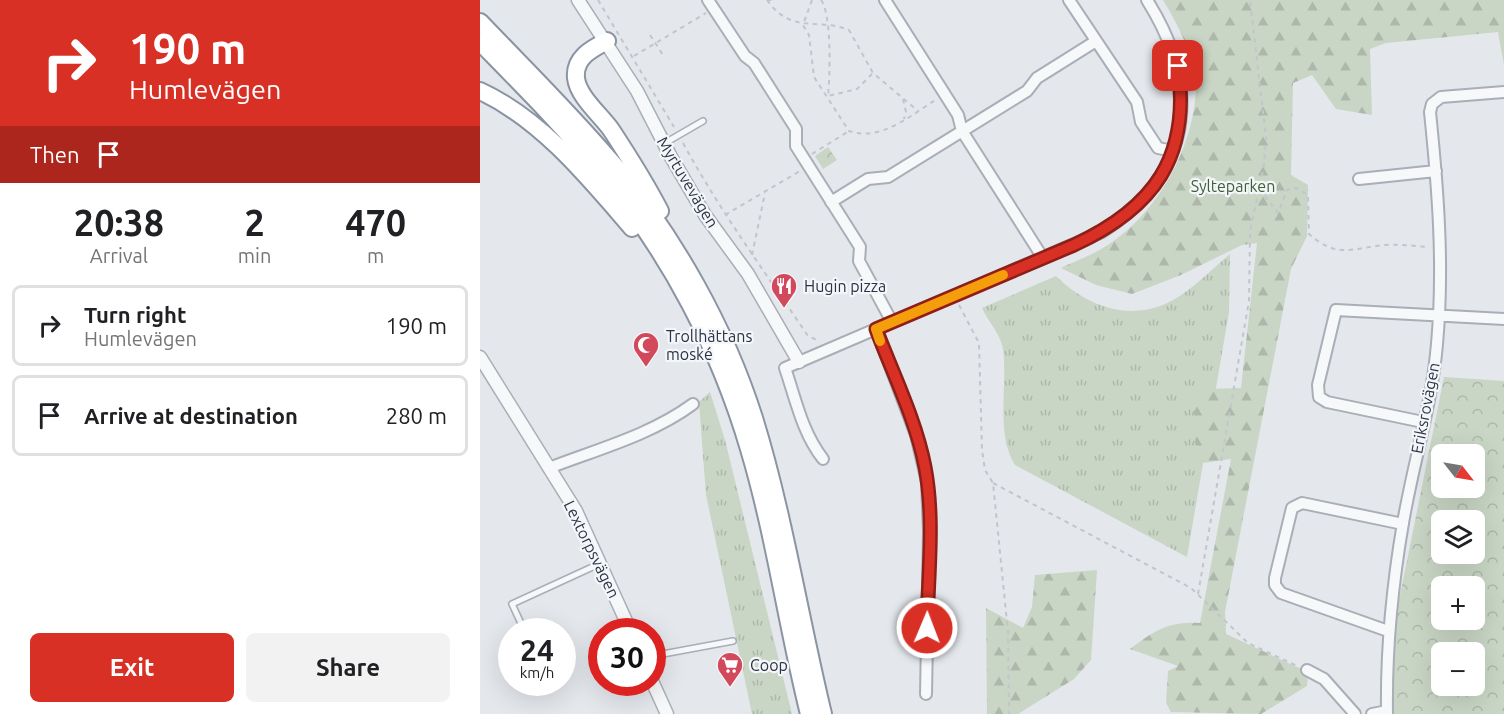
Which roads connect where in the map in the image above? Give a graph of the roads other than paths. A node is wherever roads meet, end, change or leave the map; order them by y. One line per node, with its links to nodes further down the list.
1 (578, 0): 7 (street, Myrtuvevägen)
2 (885, 0): 13 (street)
3 (1069, 0): 8 (street)
4 (1147, 0): 15 (street)
5 (711, 4): 18 (street)
6 (480, 22): 20 (highway)
7 (606, 41): 14 (street, Myrtuvevägen); 20 (highway)
8 (1096, 41): 13 (street); 15 (street)
9 (480, 42): 20 (highway)
10 (480, 91): 20 (highway)
11 (1504, 92): 16 (street, Eriksrovägen)
12 (703, 121): 14 (lane)
13 (962, 131): 18 (street); 19 (street)
14 (664, 143): 26 (street, Myrtuvevägen)
15 (1173, 151): 19 (street)
16 (1436, 171): 17 (street); 21 (street, Eriksrovägen)
17 (1359, 179)
18 (831, 202): 23 (street)
19 (1043, 258): 23 (street)
20 (679, 270): 43 (highway); 44 (highway)
21 (1438, 317): 22 (street); 28 (street, Eriksrovägen); 28 (street)
22 (1504, 319)
23 (892, 322): 24 (street)
24 (876, 329): 26 (street); 39 (street)
25 (480, 357): 30 (street, Lextorpsvägen)
26 (799, 362): 29 (street)
27 (693, 404): 30 (street)
28 (1423, 422): 31 (street, Eriksrovägen)
29 (823, 459)
30 (549, 468): 32 (street, Lextorpsvägen)
31 (1403, 524): 35 (street, Eriksrovägen); 35 (street)
32 (601, 563): 33 (lane); 34 (street, Lextorpsvägen)
33 (518, 618)
34 (625, 618)
35 (1388, 631): 41 (street, Eriksrovägen)
36 (733, 641): 37 (lane)
37 (666, 653)
38 (1307, 670): 45 (street)
39 (926, 694)
40 (659, 696): 42 (street)
41 (1387, 712): 46 (street, Eriksrovägen)
42 (667, 714)
43 (809, 714)
44 (823, 714)
45 (1355, 714)
46 (1372, 714)

